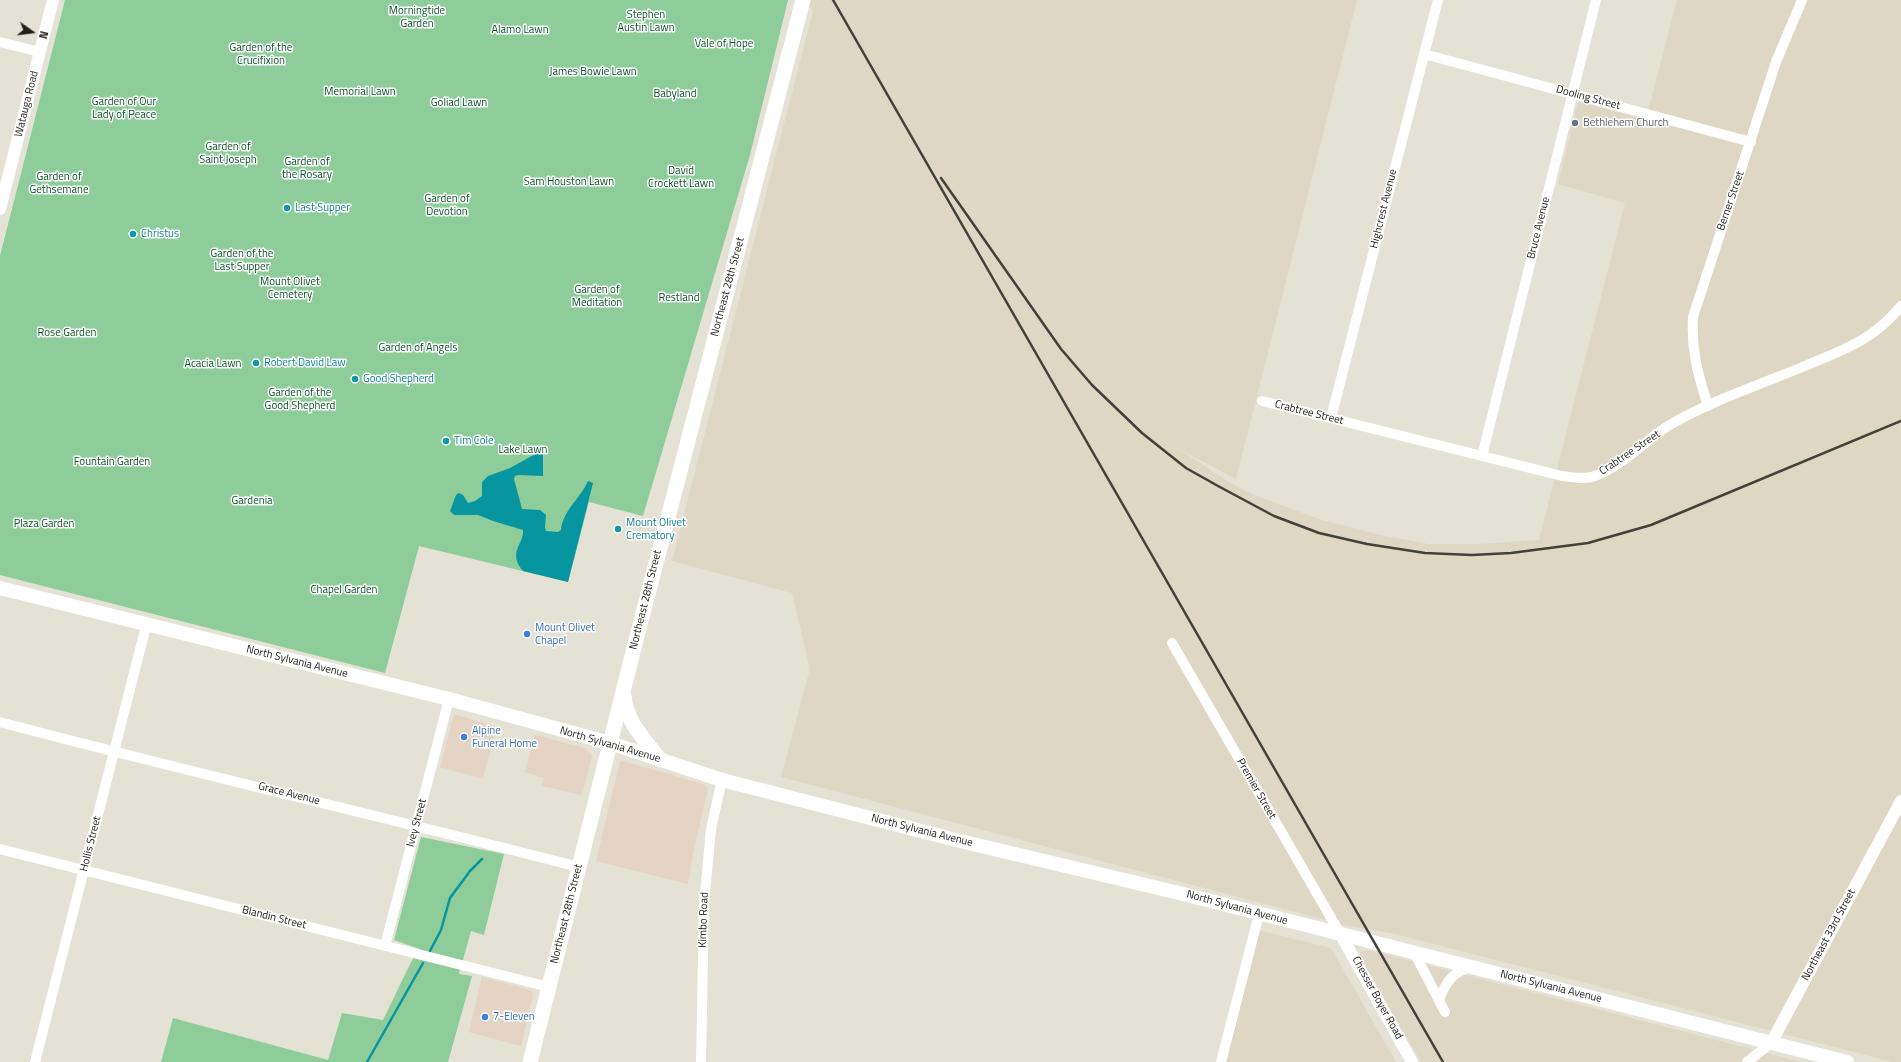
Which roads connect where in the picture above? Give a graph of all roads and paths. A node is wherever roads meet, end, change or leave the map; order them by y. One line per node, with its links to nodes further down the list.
1 (53, 0): 7 (street, Watauga Road)
2 (803, 0): 21 (main road, Northeast 28th Street)
3 (1438, 0): 8 (street, Highcrest Avenue)
4 (1596, 0): 9 (street, Bruce Avenue)
5 (1802, 0): 10 (street, Berner Street)
6 (0, 42): 7 (street)
7 (40, 52): 11 (street, Watauga Road)
8 (1424, 54): 9 (street, Dooling Street); 16 (street, Highcrest Avenue)
9 (1573, 94): 10 (street, Dooling Street); 17 (street, Bruce Avenue)
10 (1751, 142): 15 (street, Berner Street)
11 (4, 175): 12 (street, Watauga Road)
12 (0, 209)
13 (1901, 306): 15 (street, Crabtree Street)
14 (1262, 401): 16 (street, Crabtree Street)
15 (1708, 406): 17 (street, Crabtree Street)
16 (1331, 418): 17 (street, Crabtree Street)
17 (1482, 456)
18 (0, 588): 19 (main road, North Sylvania Avenue)
19 (146, 626): 22 (main road, North Sylvania Avenue); 25 (street, Hollis Street)
20 (1172, 643): 34 (street, Premier Street)
21 (623, 691): 24 (main road, Northeast 28th Street); 26 (main road)
22 (449, 699): 24 (main road, North Sylvania Avenue); 29 (street, Ivey Street)
23 (0, 722): 25 (street, Grace Avenue)
24 (610, 743): 26 (main road, North Sylvania Avenue); 31 (main road, Northeast 28th Street)
25 (115, 752): 29 (street, Grace Avenue); 32 (street, Hollis Street)
26 (660, 760): 27 (main road, North Sylvania Avenue)
27 (722, 780): 33 (main road, North Sylvania Avenue); 44 (street, Kimbo Road)
28 (1901, 801): 41 (street, Northeast 33rd Street)
29 (416, 825): 31 (street, Grace Avenue); 35 (street, Ivey Street)
30 (0, 849): 32 (street, Blandin Street)
31 (579, 867): 38 (main road, Northeast 28th Street)
32 (85, 871): 35 (street, Blandin Street); 42 (street, Hollis Street)
33 (1259, 914): 34 (main road, North Sylvania Avenue); 45 (street)
34 (1341, 935): 36 (main road, North Sylvania Avenue); 46 (street, Chesser Boyer Road)
35 (385, 946): 38 (street, Blandin Street)
36 (1414, 952): 37 (main road, North Sylvania Avenue); 39 (street)
37 (1472, 967): 39 (street); 41 (main road, North Sylvania Avenue)
38 (549, 987): 43 (main road, Northeast 28th Street)
39 (1439, 1000): 40 (street)
40 (1445, 1012)
41 (1771, 1043): 47 (street, Northeast 33rd Street); 48 (main road, North Sylvania Avenue)
42 (35, 1062)
43 (530, 1062)
44 (701, 1062)
45 (1221, 1062)
46 (1412, 1062)
47 (1747, 1062)
48 (1847, 1062)

